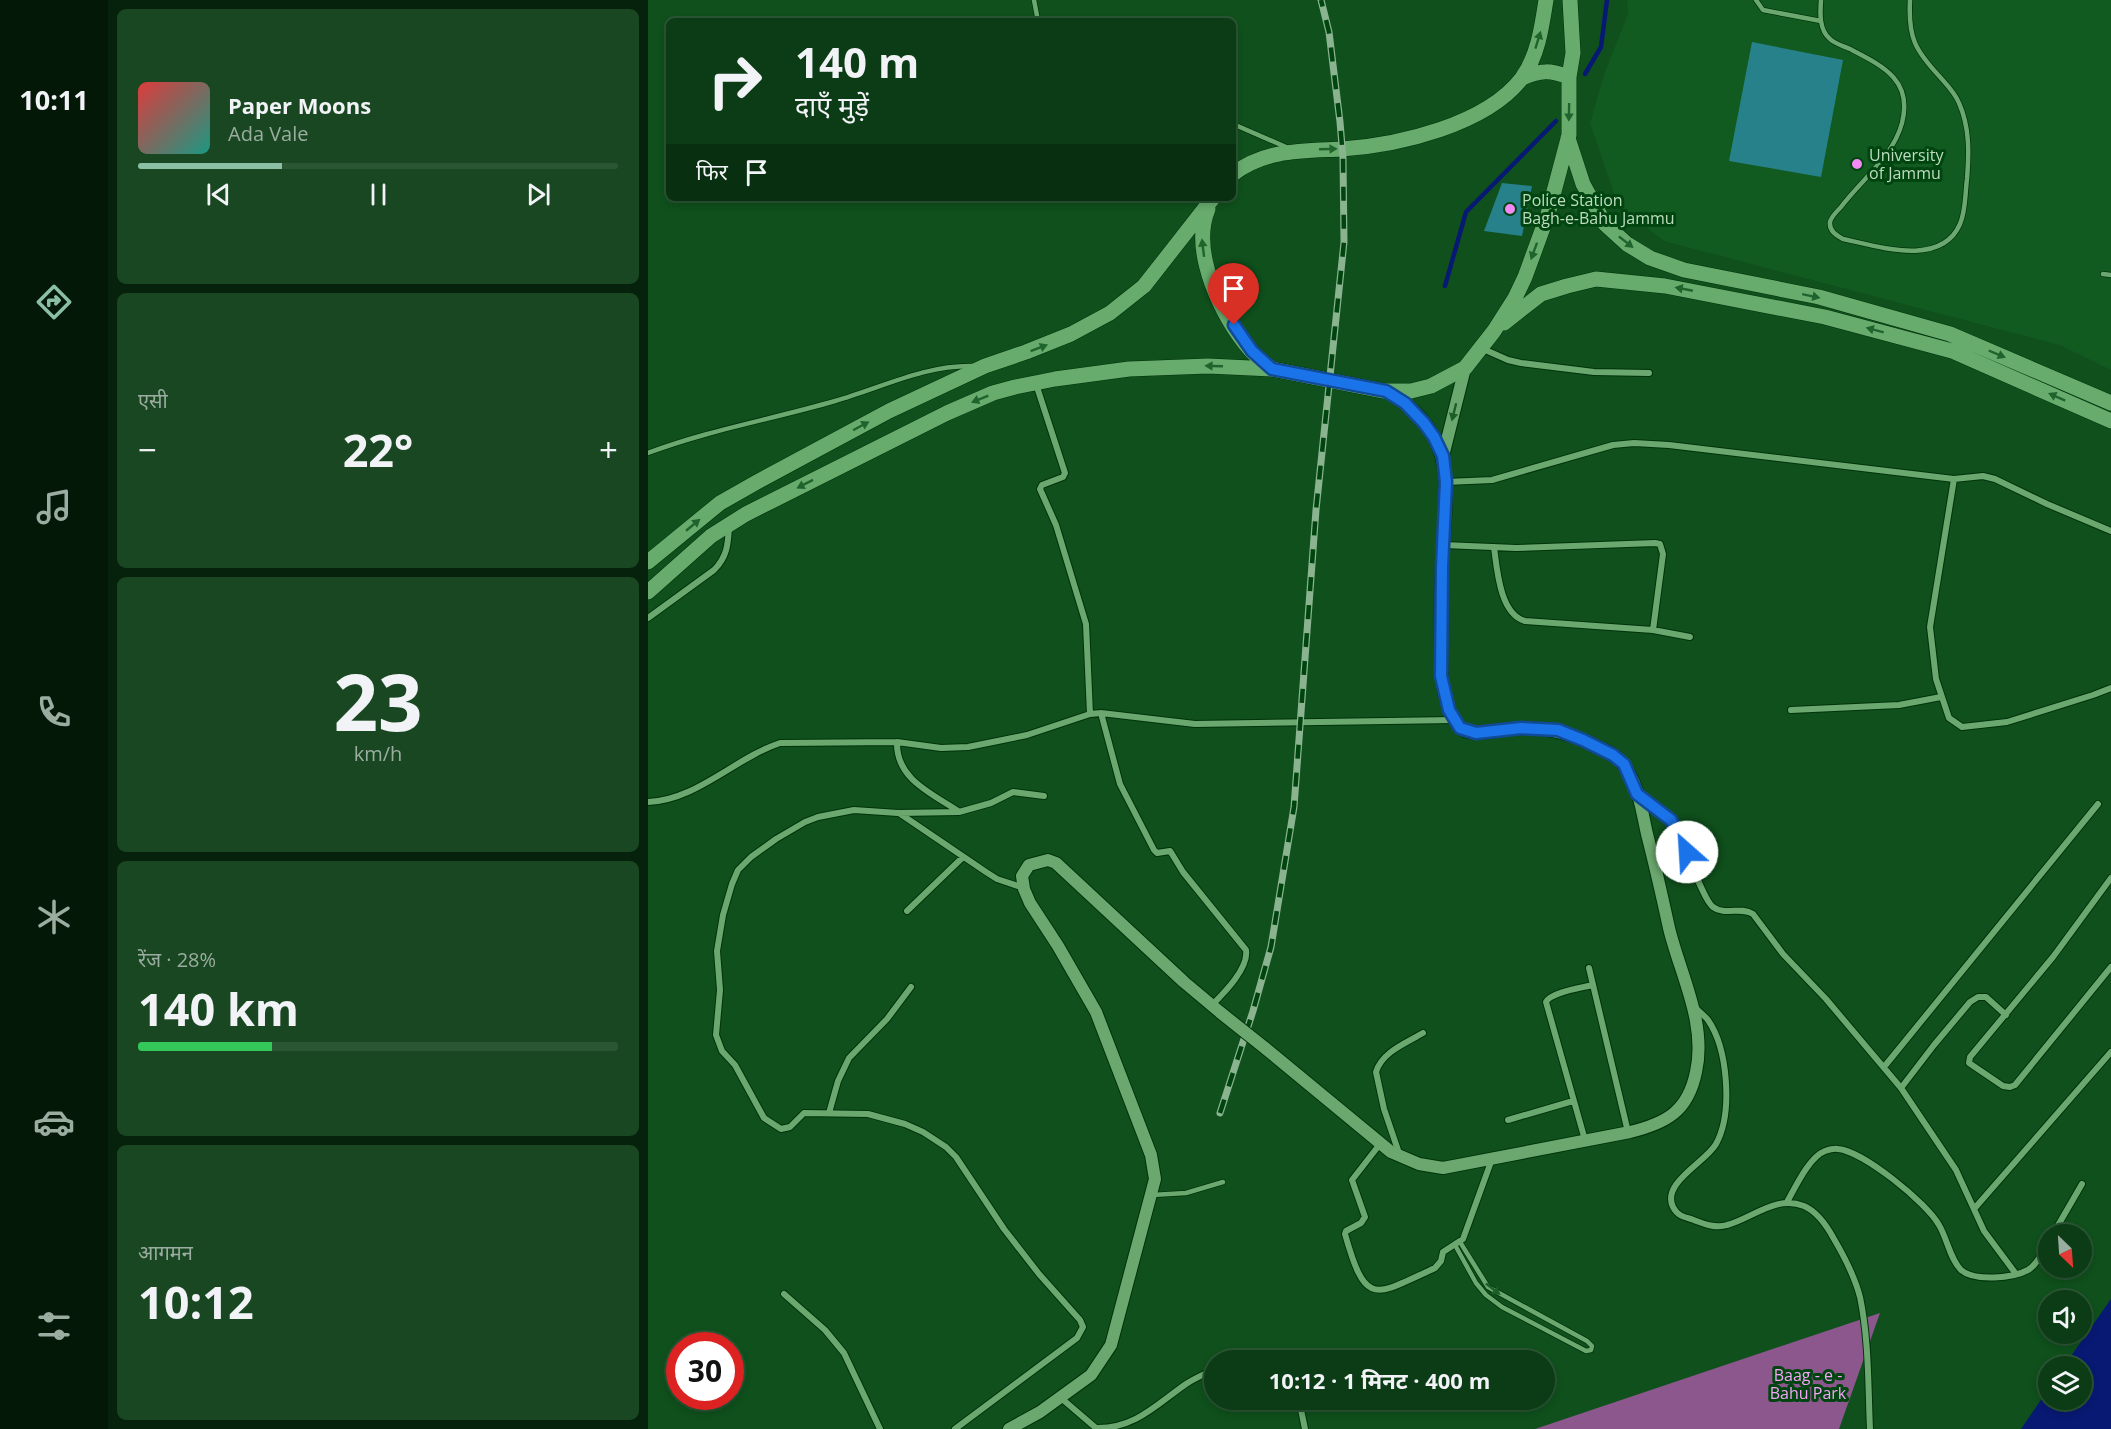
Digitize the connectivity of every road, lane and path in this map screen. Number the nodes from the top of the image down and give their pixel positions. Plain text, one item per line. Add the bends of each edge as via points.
1 (1034, 0) edge
2 (1546, 0) edge
3 (1570, 0) edge
4 (1756, 0) edge
5 (1821, 0) edge
6 (1910, 0) edge
7 (1037, 18) edge
8 (1821, 21) junction
9 (1569, 77) junction
10 (1522, 78) junction
11 (1236, 125) edge
12 (1568, 138) junction
13 (1294, 151) junction
14 (1236, 172) edge
15 (1210, 201) edge
16 (1211, 201) edge
17 (2103, 274) dead end
18 (2111, 275) edge
19 (1494, 331) junction
20 (1481, 348) junction
21 (985, 366) junction
22 (1465, 368) junction
23 (1272, 369) junction
24 (1649, 373) dead end
25 (1036, 382) junction
26 (1386, 391) junction
27 (2111, 403) edge
28 (2111, 421) edge
29 (648, 453) edge
30 (1443, 456) junction
31 (1954, 479) junction
32 (1446, 482) junction
33 (729, 524) junction
34 (2111, 531) edge
35 (1443, 545) junction
36 (1494, 547) junction
37 (648, 562) edge
38 (648, 592) edge
39 (648, 618) edge
40 (1653, 630) junction
41 (1690, 637) dead end
42 (2111, 688) edge
43 (1941, 697) junction
44 (1791, 710) dead end
45 (1101, 713) junction
46 (1090, 714) junction
47 (1454, 720) junction
48 (897, 742) junction
49 (1637, 794) junction
50 (1044, 796) dead end
51 (648, 802) edge
52 (2098, 804) dead end
53 (959, 812) junction
54 (898, 813) junction
55 (962, 858) junction
56 (2111, 878) edge
57 (1024, 889) junction
58 (907, 911) dead end
59 (2111, 967) edge
60 (1589, 968) dead end
61 (1593, 985) junction
62 (911, 987) dead end
63 (1693, 1005) junction
64 (1216, 1009) junction
65 (2006, 1015) junction
66 (1423, 1033) dead end
67 (2111, 1052) edge
68 (1884, 1067) junction
69 (1901, 1088) junction
70 (1574, 1101) junction
71 (829, 1113) junction
72 (1508, 1120) dead end
73 (1628, 1132) junction
74 (1585, 1140) junction
75 (1380, 1144) junction
76 (1400, 1156) junction
77 (1493, 1158) junction
78 (1223, 1182) dead end
79 (2082, 1184) dead end
80 (1152, 1195) junction
81 (1787, 1202) junction
82 (1974, 1209) junction
83 (2059, 1224) edge
84 (1458, 1243) junction
85 (2038, 1259) edge
86 (2016, 1274) junction
87 (784, 1294) dead end
88 (1204, 1375) edge
89 (1061, 1398) junction
90 (1301, 1410) edge
91 (880, 1429) edge
92 (955, 1429) edge
93 (1009, 1429) edge
94 (1305, 1429) edge
95 (1870, 1429) edge

1 - 7 lane
10 -> 2 main road via 1532,61
3 - 9 main road via 1573,53
4 - 8 lane via 1763,10
5 - 8 lane
6 - 8 lane via 1909,23 1917,50 1960,105 1969,149 1964,211 1959,226 1946,240 1916,252 1843,239 1835,235 1830,223 1896,140 1905,105 1899,82 1830,39
9 - 10 main road via 1537,72
9 -> 12 main road
13 -> 10 main road via 1375,144 1443,128 1485,111
11 - 13 lane
12 -> 19 main road via 1548,214 1525,277
12 -> 27 main road via 1583,184 1605,224 1650,258 1684,270 1819,297 1950,334
13 - 14 main road via 1260,158
21 -> 15 main road via 1071,334 1130,298 1158,271
23 -> 16 main road via 1242,337 1208,274 1201,234
17 - 18 lane
19 - 20 main road
28 -> 19 main road via 1952,351 1825,317 1665,285 1596,279 1567,286 1541,294
20 - 22 main road
20 - 24 street via 1521,363 1594,372
21 - 29 lane via 929,370 835,401 726,428
37 -> 21 main road via 739,492 889,411
22 - 26 main road via 1411,392
22 -> 30 main road
23 -> 25 main road via 1165,366
23 - 26 main road
25 -> 33 main road via 993,393 947,413
25 - 46 street via 1065,473 1041,489 1086,624
26 - 30 main road via 1405,403 1424,423
30 - 32 main road
31 - 32 street via 1634,443 1492,480
31 - 34 street via 1995,479
31 - 43 street via 1930,627
32 - 35 main road
33 - 38 main road
33 - 39 street via 722,561
35 - 36 street
35 - 47 main road via 1441,676
36 - 40 street via 1503,594 1517,619
36 - 40 street via 1660,544 1663,554
40 - 41 street
42 - 43 street via 2028,717 1962,727 1949,718
43 - 44 street via 1899,705
45 - 46 street
45 - 47 street via 1195,724
45 - 64 street via 1120,784 1154,850 1170,851 1246,950 1245,961
46 - 48 street via 988,744 941,748
47 - 49 main road via 1466,732 1539,728 1577,737 1624,764
48 - 51 street via 780,743 701,785
48 - 53 street via 898,759 908,776
49 - 63 main road via 1671,936
49 - 68 street via 1671,820 1714,908 1747,910 1753,914 1783,954
50 - 53 street via 1013,792
52 - 68 street
53 - 54 street
54 - 55 street
54 - 71 street via 854,810 804,822 738,870 723,915 717,951 718,1045 735,1065 764,1118 776,1127 786,1129 804,1113
55 - 57 street via 997,879
55 - 58 street
56 - 65 street
57 - 64 main road via 1022,876 1029,865 1048,860 1056,863
57 - 80 main road via 1096,1012 1151,1155 1155,1179
59 - 65 street via 2022,1078 2010,1087 1968,1060
60 - 61 street
61 - 70 street via 1556,994 1546,1002
61 - 73 street
62 - 71 street via 849,1058
63 - 73 main road via 1699,1052 1689,1094 1670,1117
63 - 81 street via 1708,1021 1722,1055 1727,1093 1716,1144 1676,1184 1671,1201 1674,1209 1680,1216 1726,1226
64 - 75 main road, bridge
65 - 69 street via 1986,997 1970,1002
66 - 76 street via 1384,1058 1376,1072
67 - 82 street
68 - 69 street
69 - 82 street via 1956,1170
70 - 72 street
70 - 74 street
71 - 92 street via 880,1117 922,1132 946,1147 1004,1229 1083,1327 1077,1338
73 - 74 main road
74 - 77 main road
75 - 76 main road
75 - 84 street via 1352,1180 1365,1218 1345,1234 1364,1282 1376,1291 1386,1290 1435,1268 1443,1252
76 - 77 main road via 1443,1168
77 - 84 street via 1465,1235
78 - 80 lane via 1186,1193
79 - 83 street
80 - 89 main road via 1111,1345 1091,1374
81 - 86 street via 1819,1154 1837,1148 1846,1150 1870,1163 1922,1203 1940,1225 1961,1270 1977,1278
81 - 95 street via 1805,1206 1817,1215 1840,1249 1859,1295 1866,1337
82 - 86 street via 1990,1241
84 -> 84 lane via 1488,1287 1587,1341 1591,1350 1586,1351 1494,1301 1476,1283
85 - 86 street via 2028,1270
87 - 91 street via 825,1330 844,1353
88 - 89 street via 1148,1414 1121,1426 1096,1428
89 - 93 main road
90 - 94 street

